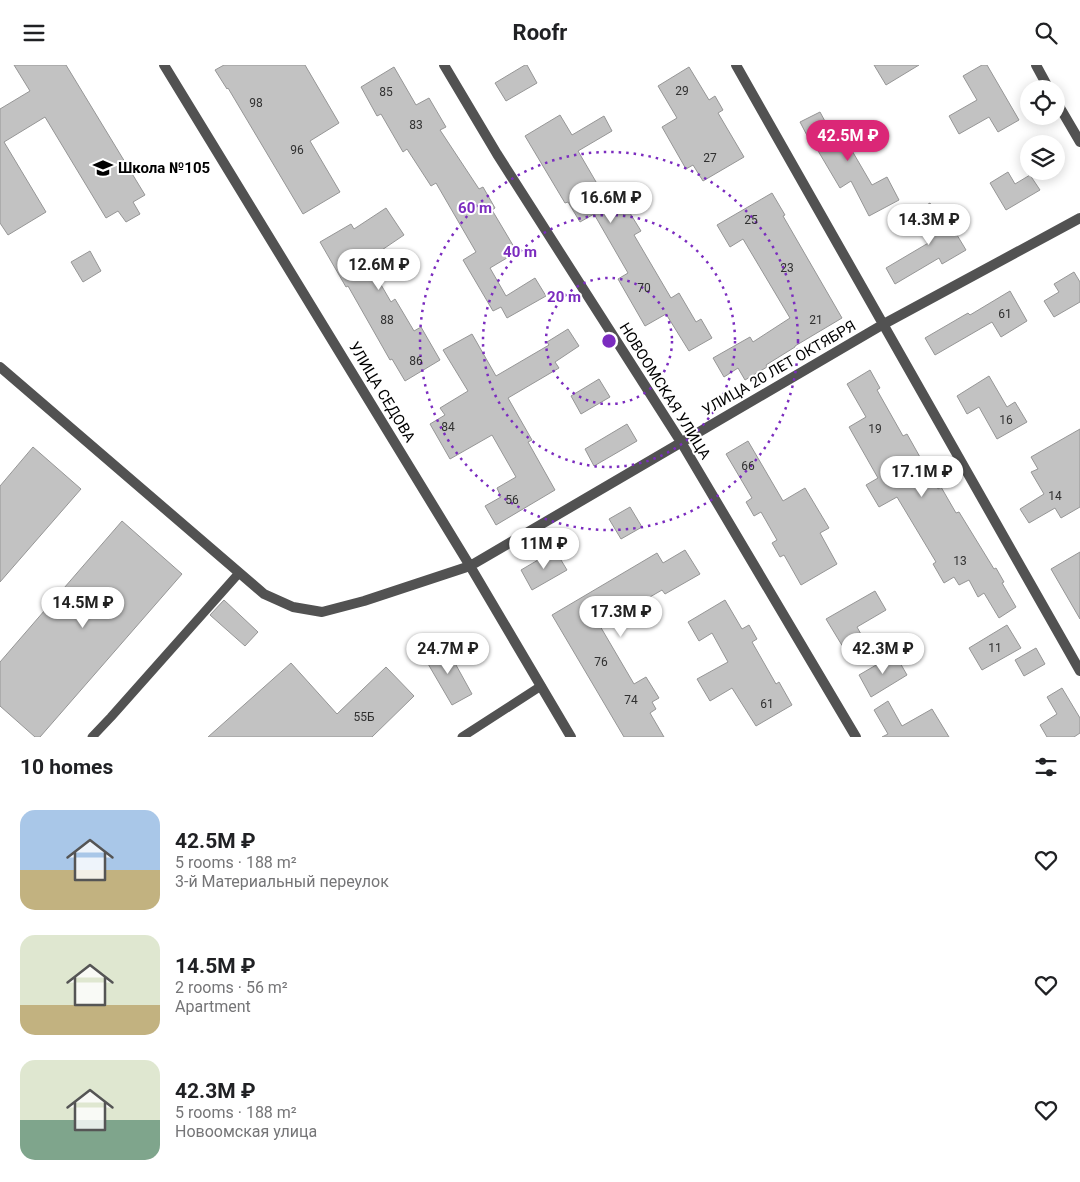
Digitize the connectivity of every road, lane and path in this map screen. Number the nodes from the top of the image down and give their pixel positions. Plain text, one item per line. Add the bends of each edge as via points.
1 (164, 65) edge
2 (444, 65) edge
3 (736, 65) edge
4 (1036, 65) edge
5 (1044, 80) edge
6 (1065, 116) edge
7 (1080, 142) edge
8 (1080, 217) edge
9 (882, 325) junction
10 (0, 367) edge
11 (680, 442) junction
12 (470, 566) junction
13 (239, 573) junction
14 (1080, 671) edge
15 (541, 686) junction
16 (92, 737) edge
17 (462, 737) edge
18 (571, 737) edge
19 (856, 737) edge

1 - 12 street, УЛИЦА СЕДОВА
2 - 11 street, НОВООМСКАЯ УЛИЦА via 497,155
3 - 9 street
4 - 5 street
6 - 7 street
8 - 9 street, УЛИЦА 20 ЛЕТ ОКТЯБРЯ
9 - 11 street, УЛИЦА 20 ЛЕТ ОКТЯБРЯ
9 - 14 street
10 - 13 street, УЛИЦА 20 ЛЕТ ОКТЯБРЯ
11 - 12 street, УЛИЦА 20 ЛЕТ ОКТЯБРЯ
11 - 19 street, НОВООМСКАЯ УЛИЦА
12 - 13 street, УЛИЦА 20 ЛЕТ ОКТЯБРЯ via 322,612 293,607 264,594
12 - 15 street, УЛИЦА СЕДОВА
13 - 16 lane
15 - 17 lane
15 - 18 street, УЛИЦА СЕДОВА

